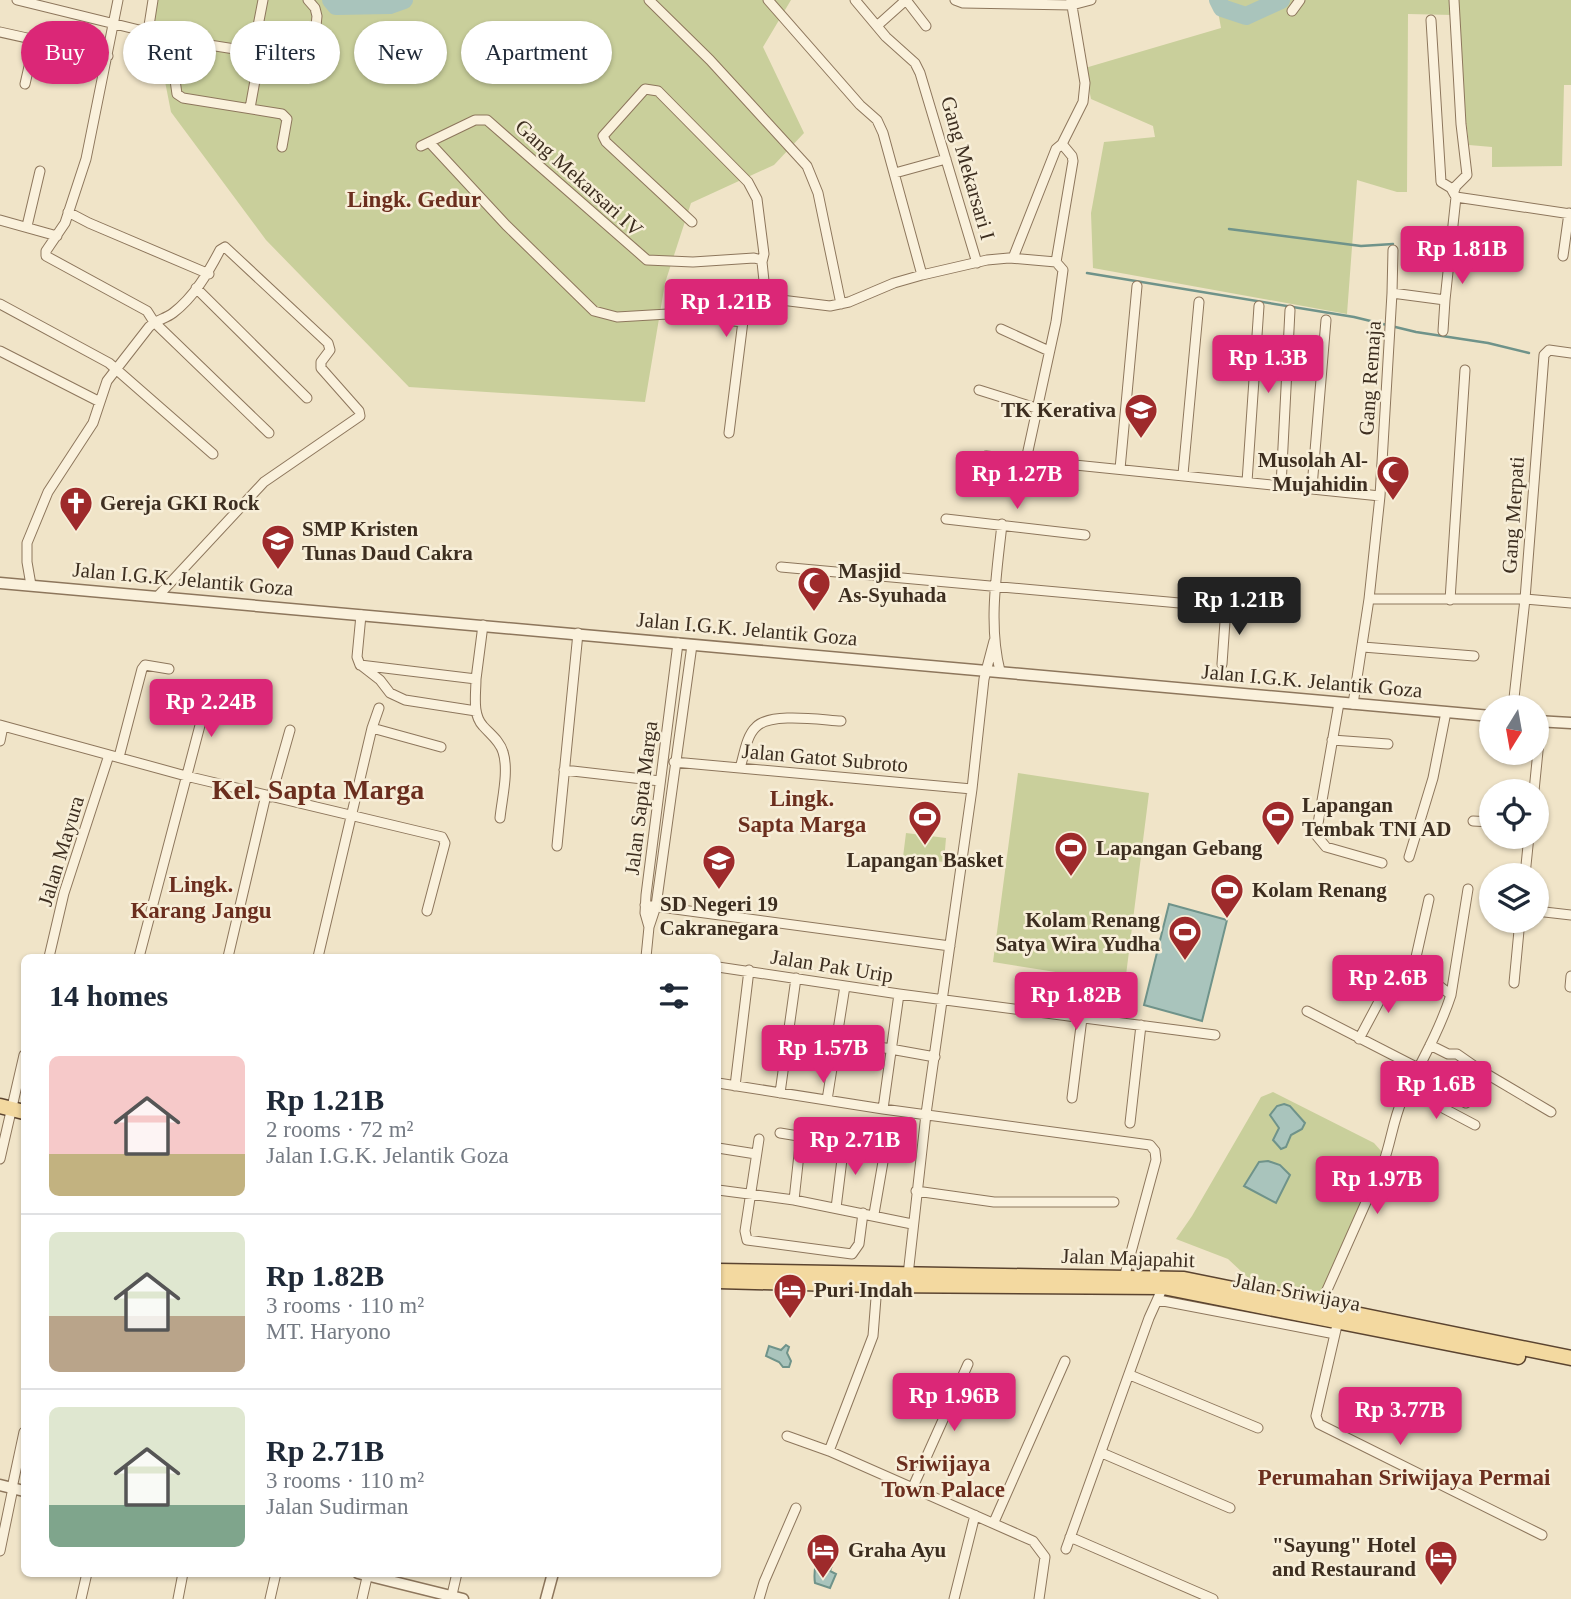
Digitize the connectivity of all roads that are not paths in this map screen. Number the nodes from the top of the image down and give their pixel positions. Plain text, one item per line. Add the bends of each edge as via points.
1 (17, 0) edge
2 (118, 0) edge
3 (153, 0) edge
4 (263, 0) edge
5 (308, 0) edge
6 (649, 0) edge
7 (768, 0) edge
8 (855, 0) edge
9 (955, 0) edge
10 (1091, 0) edge
11 (1300, 0) edge
12 (1454, 0) edge
13 (904, 1) edge
14 (1071, 3) edge
15 (1292, 11) dead end
16 (1432, 20) dead end
17 (150, 21) edge
18 (260, 21) edge
19 (316, 21) edge
20 (114, 22) junction
21 (123, 25) edge
22 (878, 25) junction
23 (926, 26) dead end
24 (0, 32) edge
25 (21, 37) edge
26 (109, 50) edge
27 (101, 84) edge
28 (176, 84) edge
29 (253, 84) edge
30 (250, 108) junction
31 (1062, 144) junction
32 (282, 147) dead end
33 (946, 159) junction
34 (40, 171) dead end
35 (895, 173) junction
36 (1455, 194) junction
37 (68, 212) junction
38 (1570, 214) edge
39 (0, 220) edge
40 (692, 222) dead end
41 (27, 226) junction
42 (57, 236) junction
43 (1393, 250) dead end
44 (1563, 256) dead end
45 (1011, 258) junction
46 (762, 260) junction
47 (977, 262) junction
48 (1056, 262) junction
49 (209, 274) junction
50 (922, 275) junction
51 (1137, 286) dead end
52 (196, 288) junction
53 (1392, 293) junction
54 (776, 298) junction
55 (1445, 300) junction
56 (1199, 302) dead end
57 (0, 304) edge
58 (841, 304) junction
59 (1259, 306) dead end
60 (1290, 310) dead end
61 (1326, 320) dead end
62 (154, 322) junction
63 (743, 322) junction
64 (1001, 329) dead end
65 (1443, 331) dead end
66 (0, 351) edge
67 (1049, 351) junction
68 (1571, 353) edge
69 (116, 369) junction
70 (1465, 370) dead end
71 (979, 390) dead end
72 (307, 398) dead end
73 (100, 402) junction
74 (1036, 408) junction
75 (269, 433) dead end
76 (729, 433) dead end
77 (213, 454) dead end
78 (986, 456) dead end
79 (1026, 460) junction
80 (1120, 469) junction
81 (1183, 474) junction
82 (1247, 482) junction
83 (1281, 486) junction
84 (1312, 487) junction
85 (1380, 496) junction
86 (946, 519) dead end
87 (1002, 524) junction
88 (1085, 535) dead end
89 (781, 567) dead end
90 (0, 583) edge
91 (31, 585) junction
92 (996, 585) junction
93 (158, 596) junction
94 (1369, 599) junction
95 (1450, 600) junction
96 (1525, 600) junction
97 (1571, 603) edge
98 (1226, 607) junction
99 (1257, 610) dead end
100 (361, 615) junction
101 (483, 625) junction
102 (578, 633) junction
103 (995, 641) junction
104 (678, 643) junction
105 (692, 645) junction
106 (1363, 647) junction
107 (1474, 656) dead end
108 (1222, 664) dead end
109 (360, 665) junction
110 (169, 668) dead end
111 (985, 670) junction
112 (999, 671) junction
113 (476, 678) junction
114 (208, 695) dead end
115 (1514, 695) edge
116 (671, 702) junction
117 (1339, 703) junction
118 (683, 704) junction
119 (1353, 704) junction
120 (379, 708) dead end
121 (476, 710) junction
122 (1446, 712) junction
123 (1479, 715) edge
124 (841, 721) dead end
125 (1549, 722) edge
126 (1571, 723) edge
127 (5, 727) edge
128 (372, 729) junction
129 (290, 730) dead end
130 (1332, 740) junction
131 (0, 741) edge
132 (1388, 744) dead end
133 (441, 747) dead end
134 (114, 756) junction
135 (674, 762) junction
136 (740, 768) junction
137 (564, 770) junction
138 (186, 776) junction
139 (660, 781) junction
140 (972, 789) junction
141 (269, 796) junction
142 (352, 815) junction
143 (500, 818) dead end
144 (1473, 821) dead end
145 (1479, 821) edge
146 (557, 846) dead end
147 (1409, 857) dead end
148 (1382, 863) dead end
149 (1468, 888) dead end
150 (1429, 899) dead end
151 (645, 905) junction
152 (656, 906) junction
153 (428, 911) dead end
154 (1549, 912) edge
155 (1571, 915) edge
156 (649, 927) junction
157 (1519, 933) edge
158 (950, 946) junction
159 (50, 954) edge
160 (140, 954) edge
161 (229, 954) edge
162 (319, 954) edge
163 (646, 954) edge
164 (721, 967) edge
165 (749, 971) junction
166 (1571, 976) edge
167 (1392, 977) dead end
168 (796, 978) junction
169 (1514, 983) dead end
170 (845, 986) junction
171 (1570, 987) edge
172 (899, 994) junction
173 (942, 1000) junction
174 (1448, 1001) junction
175 (1307, 1011) dead end
176 (1082, 1018) junction
177 (1141, 1025) junction
178 (1214, 1035) dead end
179 (1359, 1039) junction
180 (846, 1041) dead end
181 (1430, 1045) junction
182 (890, 1050) junction
183 (934, 1057) junction
184 (21, 1068) edge
185 (1418, 1073) junction
186 (721, 1084) edge
187 (735, 1086) junction
188 (1409, 1090) junction
189 (780, 1093) junction
190 (1072, 1098) dead end
191 (827, 1100) junction
192 (1466, 1103) dead end
193 (12, 1109) edge
194 (883, 1109) junction
195 (1551, 1112) dead end
196 (926, 1114) junction
197 (1130, 1123) dead end
198 (1475, 1125) dead end
199 (780, 1133) dead end
200 (801, 1136) junction
201 (759, 1139) dead end
202 (844, 1143) junction
203 (721, 1148) edge
204 (756, 1154) junction
205 (0, 1159) edge
206 (721, 1190) edge
207 (916, 1191) junction
208 (750, 1195) junction
209 (794, 1200) junction
210 (1114, 1202) dead end
211 (836, 1208) junction
212 (863, 1213) junction
213 (874, 1214) junction
214 (912, 1224) junction
215 (721, 1271) edge
216 (908, 1275) junction
217 (1124, 1278) junction
218 (721, 1281) edge
219 (1011, 1281) junction
220 (877, 1285) junction
221 (1160, 1294) junction
222 (1317, 1311) junction
223 (1344, 1323) junction
224 (1571, 1358) edge
225 (1065, 1362) dead end
226 (968, 1364) dead end
227 (1571, 1368) edge
228 (1130, 1375) junction
229 (1258, 1428) dead end
230 (787, 1436) dead end
231 (829, 1451) junction
232 (1102, 1453) junction
233 (21, 1456) edge
234 (0, 1485) edge
235 (17, 1489) edge
236 (912, 1489) junction
237 (796, 1508) dead end
238 (1230, 1508) dead end
239 (975, 1515) junction
240 (994, 1522) junction
241 (1542, 1535) dead end
242 (1070, 1537) junction
243 (1066, 1549) dead end
244 (0, 1551) edge
245 (86, 1577) edge
246 (182, 1577) edge
247 (275, 1577) edge
248 (364, 1577) edge
249 (375, 1577) edge
250 (457, 1577) edge
251 (552, 1577) edge
252 (455, 1598) edge
253 (81, 1599) edge
254 (177, 1599) edge
255 (271, 1599) edge
256 (362, 1599) edge
257 (546, 1599) edge
258 (759, 1599) edge
259 (954, 1599) edge
260 (1039, 1599) edge
261 (1213, 1599) edge

1 - 20 street
2 - 20 street
3 - 17 street
4 - 18 street
5 - 19 street
6 - 58 street via 807,166 818,193
7 - 35 street via 877,120
8 - 22 street, Gang Mekarsari I
9 - 14 street
10 - 14 street
11 - 15 street
12 - 36 street via 1467,175
13 - 22 street
13 - 23 street
14 - 31 street via 1085,91
16 - 36 street via 1439,179
20 - 21 street
20 - 26 street
22 - 33 street, Gang Mekarsari I via 915,63
24 - 25 street
27 - 37 street via 86,159
28 - 30 street via 183,98
29 - 30 street
30 - 32 street via 285,116
31 - 45 street
31 - 48 street via 1073,161
33 - 35 street
33 - 47 street, Gang Mekarsari I
34 - 41 street
35 - 50 street
36 - 38 street
36 - 55 street
37 - 42 street
37 - 49 street
38 - 44 street
39 - 41 street
40 - 46 street via 603,136 648,88 658,91 754,191
41 - 42 street
42 - 62 street via 46,255 147,311
43 - 53 street
45 - 47 street
45 - 48 street
46 - 54 street via 765,284
46 - 63 street, Gang Mekarsari IV via 648,260 486,120 475,120 426,144 594,311 617,317 668,314
47 - 50 street
48 - 67 street via 1063,274
49 - 52 street
49 - 93 street via 223,248 230,250 328,344 330,350 321,369 359,411 359,419 264,482
50 - 58 street
51 - 80 street
52 - 62 street via 176,311
52 - 72 street
53 - 55 street, Gang Remaja
53 - 85 street, Gang Remaja
54 - 58 street
54 - 63 street via 746,297
55 - 65 street
56 - 81 street
57 - 69 street
59 - 82 street
60 - 83 street
61 - 84 street
62 - 69 street
62 - 75 street
63 - 76 street
64 - 67 street
66 - 73 street
67 - 74 street
68 - 96 street, Gang Merpati via 1549,350 1544,355
69 - 73 street
69 - 77 street
70 - 95 street
71 - 74 street
73 - 91 street via 93,423 53,484 28,536
74 - 79 street
78 - 79 street
79 - 80 street
80 - 81 street
81 - 82 street
82 - 83 street
83 - 84 street
84 - 85 street
85 - 94 street, Gang Remaja
86 - 87 street
87 - 88 street
87 - 92 street
89 - 92 street
90 - 91 street, Jalan I.G.K. Jelantik Goza
91 - 93 street, Jalan I.G.K. Jelantik Goza
92 - 98 street
92 - 103 street
93 - 100 street, Jalan I.G.K. Jelantik Goza
94 - 95 street
94 - 106 street, Gang Remaja
95 - 96 street
96 - 97 street
96 - 115 street, Gang Merpati
98 - 99 street
98 - 108 street
100 - 101 street, Jalan I.G.K. Jelantik Goza
100 - 109 street
101 - 102 street, Jalan I.G.K. Jelantik Goza
101 - 113 street
102 - 104 street, Jalan I.G.K. Jelantik Goza
102 - 137 street
103 - 111 street
103 - 112 street
104 - 105 street, Jalan I.G.K. Jelantik Goza
104 - 116 street, Jalan Sapta Marga
105 - 111 street, Jalan I.G.K. Jelantik Goza
105 - 118 street
106 - 107 street
106 - 119 street, Gang Remaja
109 - 113 street
109 - 121 street via 390,693 405,700
110 - 134 street, Jalan Mayura via 145,665 142,669
111 - 112 street, Jalan I.G.K. Jelantik Goza
111 - 140 street
112 - 117 street, Jalan I.G.K. Jelantik Goza
113 - 121 street
114 - 138 street
116 - 118 street
116 - 139 street, Jalan Sapta Marga
117 - 119 street, Jalan I.G.K. Jelantik Goza
117 - 130 street
118 - 135 street
119 - 122 street, Jalan I.G.K. Jelantik Goza
120 - 128 street
121 - 143 street via 480,724 503,751
122 - 123 street, Jalan I.G.K. Jelantik Goza
122 - 147 street via 1433,778
124 - 136 street via 786,718 757,725
125 - 126 street
127 - 131 street
127 - 134 street
128 - 133 street
128 - 142 street
129 - 141 street
130 - 132 street
130 - 148 street via 1316,835 1326,847
134 - 138 street
134 - 159 street, Jalan Mayura via 64,893
135 - 136 street, Jalan Gatot Subroto
135 - 152 street
136 - 140 street, Jalan Gatot Subroto
137 - 139 street
137 - 146 street
138 - 141 street
138 - 160 street
139 - 151 street, Jalan Sapta Marga
140 - 158 street
141 - 142 street
141 - 161 street
142 - 153 street via 442,837
142 - 162 street
144 - 145 street
149 - 174 street
150 - 174 street via 1415,966
151 - 152 street
151 - 156 street, Jalan Sapta Marga
152 - 156 street
152 - 158 street
154 - 155 street
156 - 163 street, Jalan Sapta Marga
157 - 169 street
158 - 173 street
164 - 165 street, Jalan Pak Urip
165 - 168 street, Jalan Pak Urip
165 - 187 street
166 - 171 street
167 - 179 street
168 - 170 street, Jalan Pak Urip
168 - 189 street
170 - 172 street, Jalan Pak Urip
170 - 191 street
172 - 173 street, Jalan Pak Urip
172 - 182 street
173 - 176 street, Jalan Pak Urip
173 - 183 street
174 - 181 street
175 - 179 street
176 - 177 street, Jalan Pak Urip
176 - 190 street
177 - 178 street, Jalan Pak Urip
177 - 197 street
179 - 185 street
180 - 182 street
181 - 185 street
181 - 195 street via 1457,1054
182 - 183 street
182 - 194 street
183 - 196 street
184 - 193 street
185 - 188 street
185 - 192 street
186 - 187 street
187 - 189 street
188 - 198 street
188 - 222 street via 1391,1129 1383,1164
189 - 191 street
191 - 194 street
193 - 205 street
194 - 196 street
196 - 207 street
196 - 217 street via 1150,1145 1156,1160
199 - 200 street
200 - 202 street
200 - 209 street
201 - 204 street
202 - 211 street
202 - 213 street via 877,1149 884,1156
203 - 204 street
204 - 208 street
206 - 208 street
207 - 210 street via 994,1202
207 - 214 street
208 - 209 street
208 - 212 street via 745,1236 752,1241 852,1254 859,1244
209 - 211 street
211 - 212 street
212 - 213 street
213 - 214 street
214 - 216 street
215 - 216 main road, Jalan Majapahit
216 - 219 main road, Jalan Majapahit
217 - 219 main road, Jalan Majapahit
217 - 222 main road, Jalan Majapahit via 1184,1279
218 - 220 main road, Jalan Sriwijaya
219 - 220 main road, Jalan Sriwijaya
219 - 221 main road, Jalan Sriwijaya
220 - 231 street via 873,1336
221 - 222 main road, Jalan Sriwijaya
221 - 223 street
221 - 228 street
222 - 223 main road, Jalan Sriwijaya
223 - 224 main road
223 - 227 main road, Jalan Sriwijaya
223 - 241 street via 1317,1416 1319,1424
225 - 240 street
226 - 236 street
228 - 229 street
228 - 232 street
230 - 231 street
231 - 236 street
232 - 238 street
232 - 242 street
233 - 235 street
234 - 235 street
235 - 244 street
236 - 239 street
237 - 258 street
239 - 240 street
239 - 259 street
240 - 260 street via 1033,1541 1043,1551
242 - 243 street
242 - 261 street
245 - 253 street
246 - 254 street
247 - 255 street
248 - 256 street
249 - 252 street
250 - 252 street
251 - 257 street

